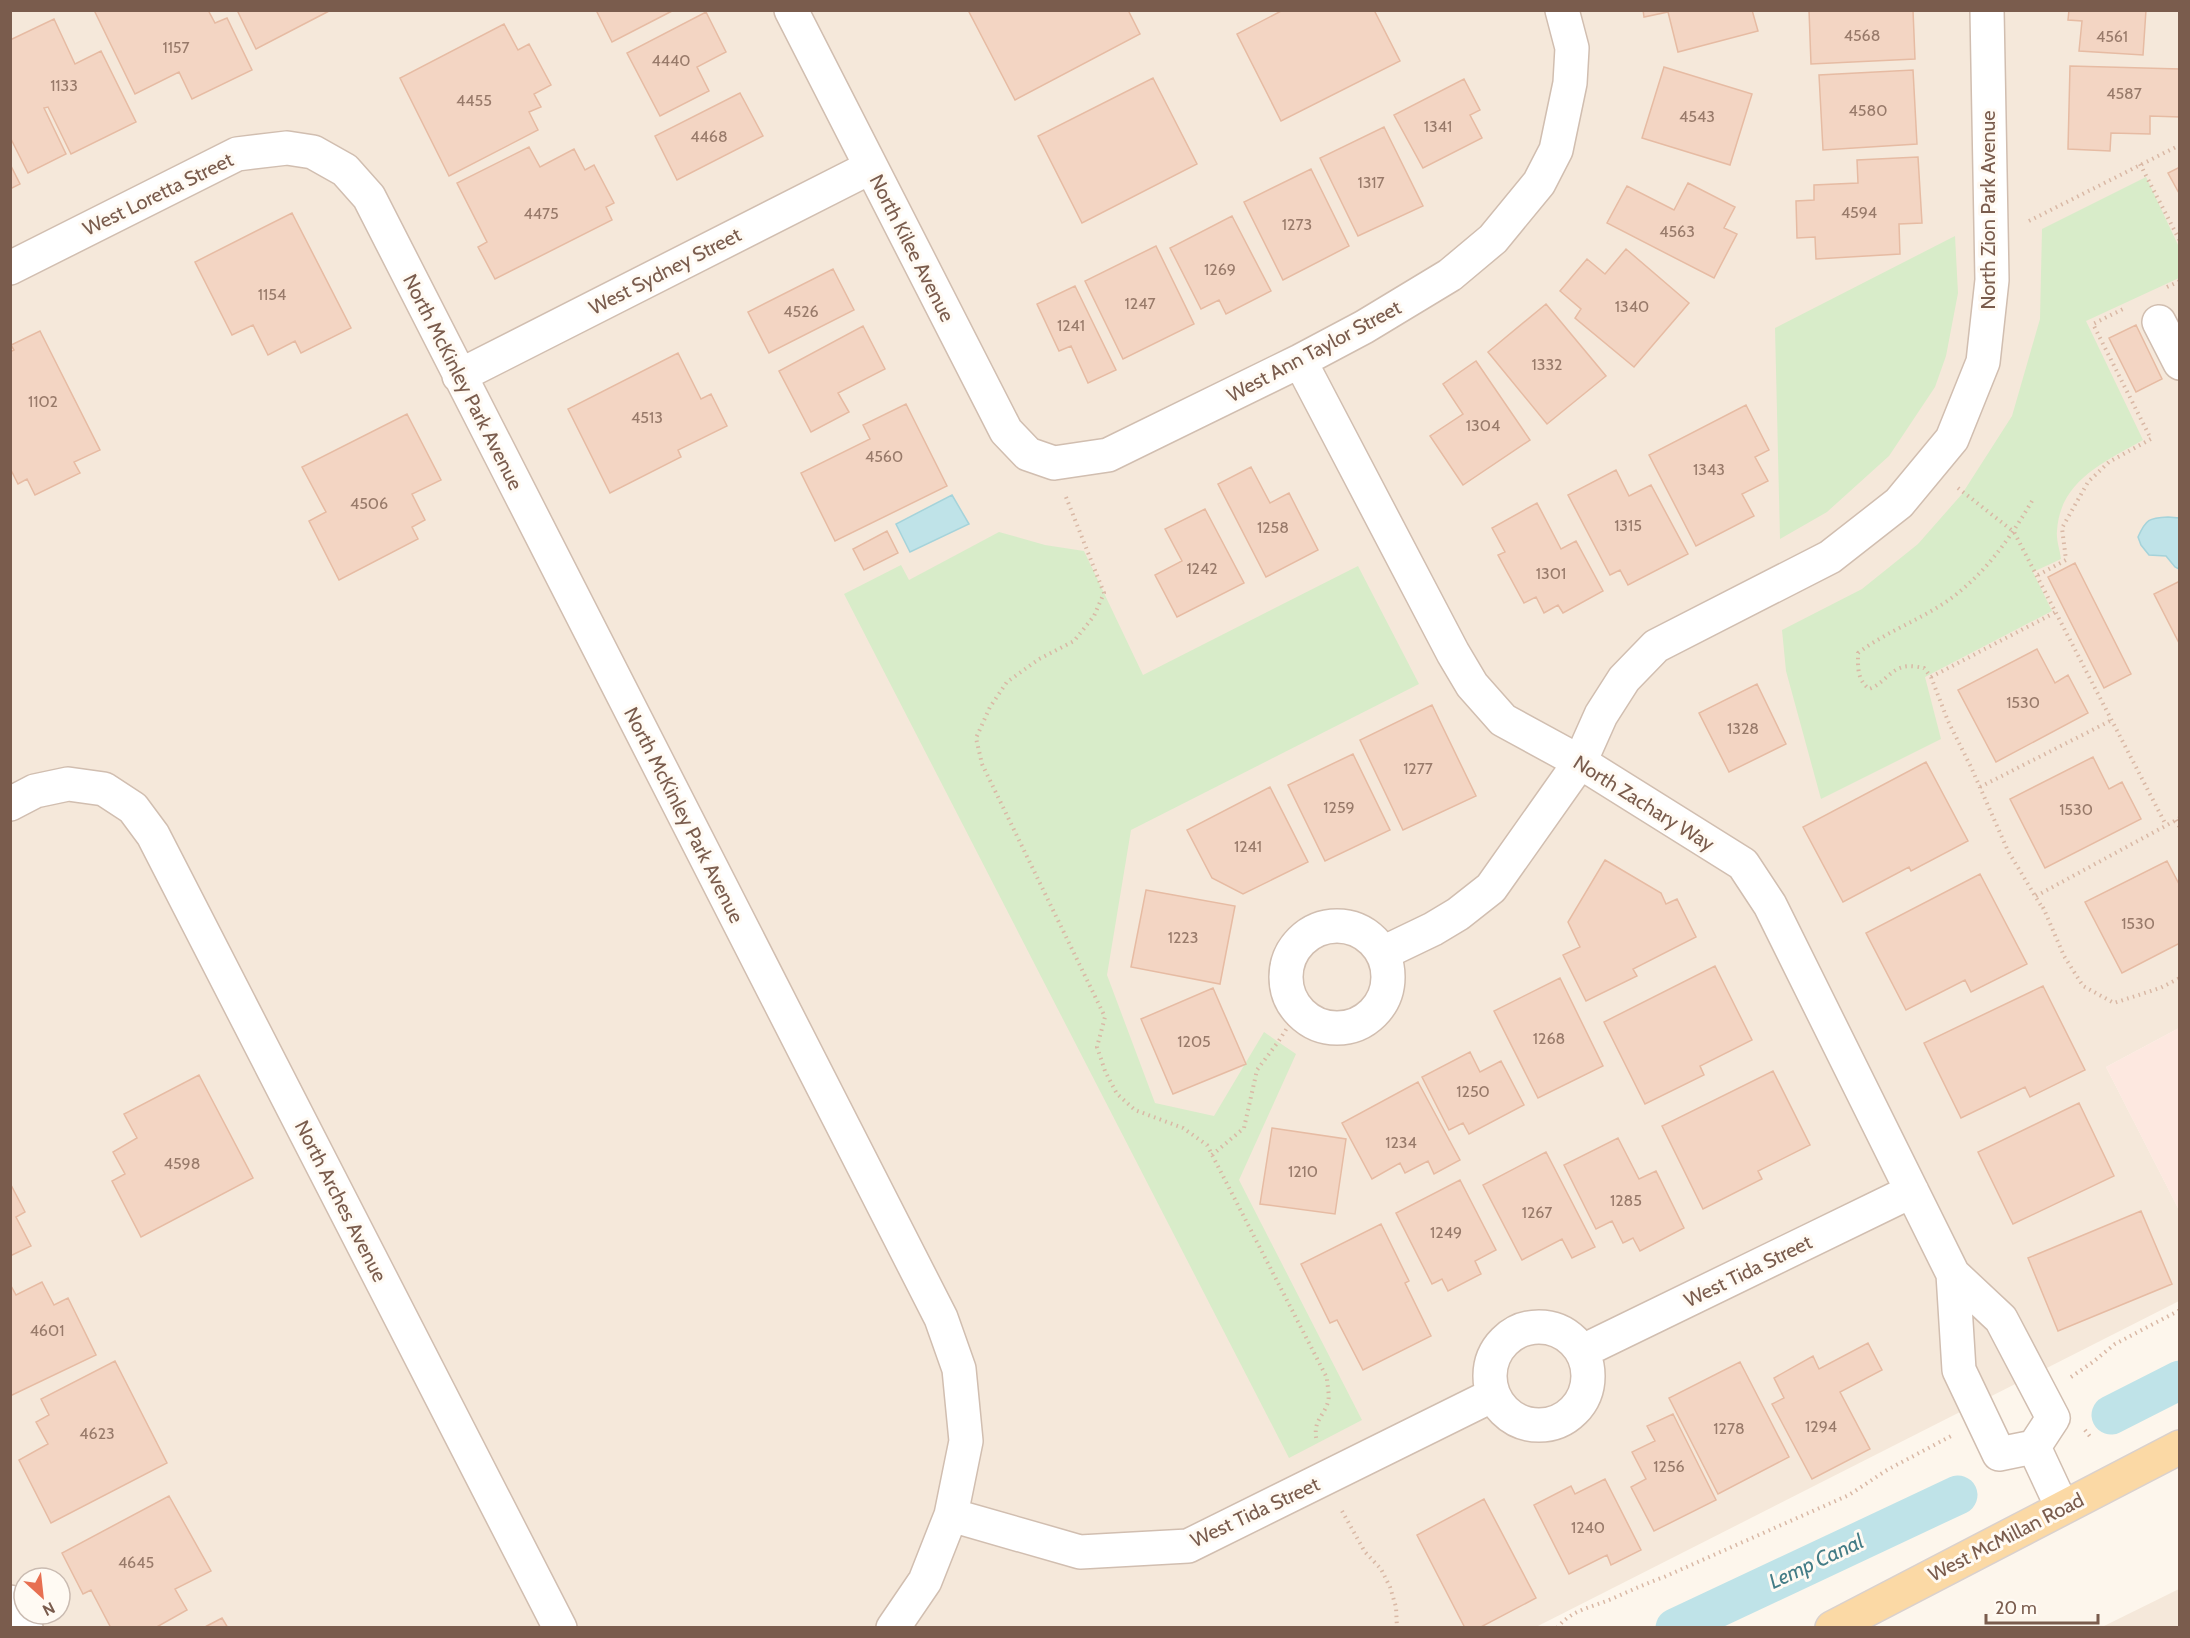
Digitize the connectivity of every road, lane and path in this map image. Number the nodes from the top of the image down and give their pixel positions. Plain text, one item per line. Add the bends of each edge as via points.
1 (791, 10) edge
2 (1562, 10) edge
3 (1987, 10) edge
4 (2180, 145) edge
5 (314, 152) joint
6 (2140, 164) junction
7 (870, 167) junction
8 (2030, 221) dead end
9 (2180, 241) edge
10 (10, 268) edge
11 (2180, 280) edge
12 (2160, 290) dead end
13 (2132, 305) dead end
14 (2159, 322) dead end
15 (1300, 361) junction
16 (2180, 363) edge
17 (459, 375) junction
18 (1054, 463) junction
19 (1958, 488) dead end
20 (2032, 501) dead end
21 (2014, 532) junction
22 (2038, 575) junction
23 (2056, 612) junction
24 (1931, 677) junction
25 (2112, 720) junction
26 (1580, 762) junction
27 (1980, 786) junction
28 (10, 804) edge
29 (2177, 819) edge
30 (2166, 825) junction
31 (2180, 828) edge
32 (2043, 909) junction
33 (1383, 953) junction
34 (2180, 978) edge
35 (1298, 1011) junction
36 (1212, 1155) junction
37 (1912, 1191) junction
38 (1953, 1274) junction
39 (2180, 1310) edge
40 (1583, 1351) junction
41 (2069, 1377) dead end
42 (1493, 1395) junction
43 (2081, 1425) dead end
44 (1958, 1432) dead end
45 (2092, 1439) dead end
46 (2034, 1447) junction
47 (2180, 1447) edge
48 (1327, 1478) junction
49 (2062, 1507) junction
50 (951, 1515) junction
51 (10, 1602) edge
52 (26, 1628) edge
53 (560, 1628) edge
54 (893, 1628) edge
55 (1397, 1628) edge
56 (1557, 1628) edge
57 (1832, 1628) edge

1 - 7 street, North Kilee Avenue
2 - 15 street, West Ann Taylor Street via 1572,48 1570,82 1556,150 1539,183 1493,238 1450,275
3 - 26 street, North Zion Park Avenue via 1992,280 1983,362 1953,439 1899,503 1830,557 1656,646 1624,679 1601,715
4 - 6 path
5 - 10 street, West Loretta Street via 286,148 237,154
5 - 17 street, North McKinley Park Avenue via 345,170 369,197
6 - 8 path
6 - 9 path
7 - 17 street, West Sydney Street
7 - 18 street, North Kilee Avenue via 1006,431 1028,454
11 - 12 path
13 - 22 path via 2093,324 2151,439 2109,462 2088,482 2062,528 2066,560
14 - 16 street
15 - 18 street, West Ann Taylor Street via 1108,455
15 - 26 street, North Zachary Way via 1472,685 1503,720
17 - 50 street, North McKinley Park Avenue via 941,1318 959,1369 966,1441
18 - 36 path via 1104,593 1094,616 1074,641 1007,682 976,738 982,764 1105,1017 1097,1047 1117,1094 1135,1110 1183,1128 1207,1145
19 - 21 path
20 - 21 path
21 - 22 path
21 - 24 path via 1972,581 1940,606 1858,653 1860,682 1869,689 1903,667 1924,668
22 - 23 path
23 - 24 path
23 - 25 path
24 - 27 path
25 - 27 path
25 - 30 path
26 - 33 street, North Zion Park Avenue via 1491,888 1458,914
26 - 37 street, North Zachary Way via 1743,864 1770,905
27 - 32 path via 2008,851
28 - 53 street, North Arches Avenue via 35,791 68,784 104,789 133,808 153,835
29 - 30 path
29 - 31 path
30 - 32 path via 2035,895
32 - 34 path via 2064,956 2083,986 2114,1003
33 - 35 street via 1388,986 1383,1001 1359,1024 1342,1029 1318,1024
33 - 35 street via 1358,930 1324,927 1308,934 1296,946 1285,979
35 - 36 path via 1257,1070 1244,1128
36 - 48 path via 1327,1378 1329,1401 1315,1432
37 - 38 street, North Zachary Way
37 - 40 street, West Tida Street
38 - 46 street, North Zachary Way via 2001,1319 2053,1418
38 - 46 street, North Zachary Way via 1959,1370 1999,1454
39 - 41 path via 2115,1344
40 - 42 street via 1572,1338 1542,1326 1510,1335 1491,1362
40 - 42 street via 1589,1383 1584,1398 1561,1421 1529,1425 1514,1419
42 - 48 street, West Tida Street
43 - 45 path
44 - 56 path via 1849,1495 1593,1604 1563,1620
46 - 49 street
47 - 49 main road, West McMillan Road
48 - 50 street, West Tida Street via 1188,1546 1080,1552
48 - 55 path via 1365,1552 1381,1569 1390,1587
49 - 57 main road, West McMillan Road
50 - 54 street via 925,1581
51 - 52 street

